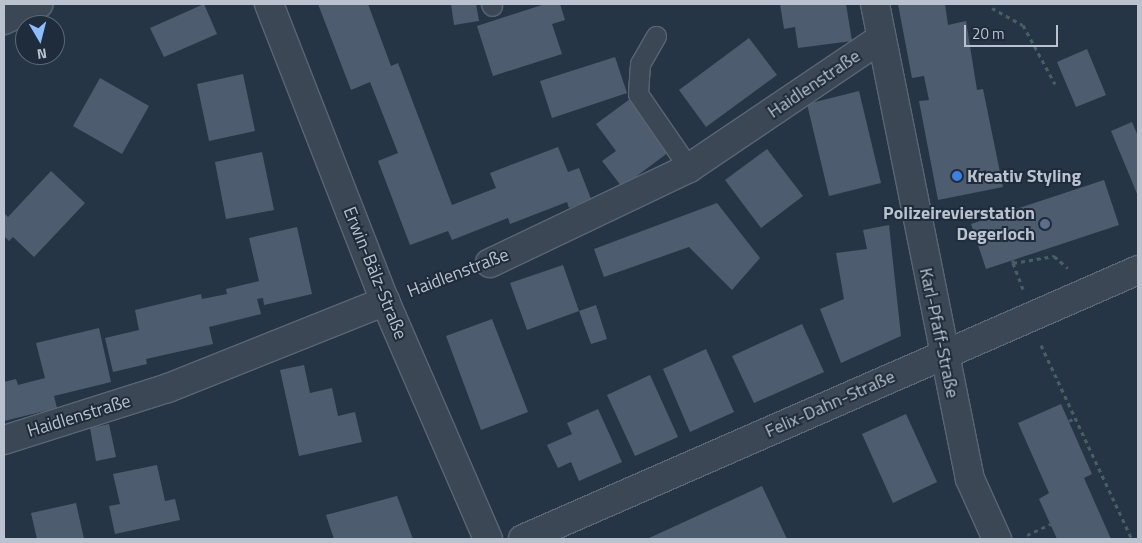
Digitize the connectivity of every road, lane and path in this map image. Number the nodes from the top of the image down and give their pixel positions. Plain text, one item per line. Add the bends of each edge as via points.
1 (39, 4) edge
2 (270, 4) edge
3 (875, 4) edge
4 (992, 8) dead end
5 (4, 20) edge
6 (656, 36) dead end
7 (879, 40) junction
8 (1055, 84) dead end
9 (689, 168) junction
10 (1014, 260) dead end
11 (490, 263) joint
12 (1138, 270) edge
13 (1077, 296) junction
14 (385, 301) junction
15 (1028, 317) junction
16 (943, 354) junction
17 (1075, 418) junction
18 (1069, 421) dead end
19 (4, 440) edge
20 (1051, 524) dead end
21 (488, 539) edge
22 (523, 539) edge
23 (997, 539) edge
24 (1017, 539) edge
25 (1132, 539) edge

1 - 5 street
2 - 14 street, Erwin-Bälz-Straße
3 - 7 street, Karl-Pfaff-Straße
4 - 8 path via 1023,25
6 - 9 lane via 640,64 638,94
7 - 9 street, Haidlenstraße
7 - 16 street, Karl-Pfaff-Straße
9 - 11 street, Haidlenstraße
10 - 13 path via 1013,263 1054,256 1068,265
11 - 14 path, Haidlenstraße
12 - 13 street, Felix-Dahn-Straße
13 - 15 street, Felix-Dahn-Straße
14 - 19 street, Haidlenstraße via 168,388
14 - 21 street, Erwin-Bälz-Straße
15 - 16 street, Felix-Dahn-Straße
15 - 17 path
16 - 22 street, Felix-Dahn-Straße
16 - 23 street, Karl-Pfaff-Straße via 970,478
17 - 18 path
17 - 25 path
20 - 24 path

